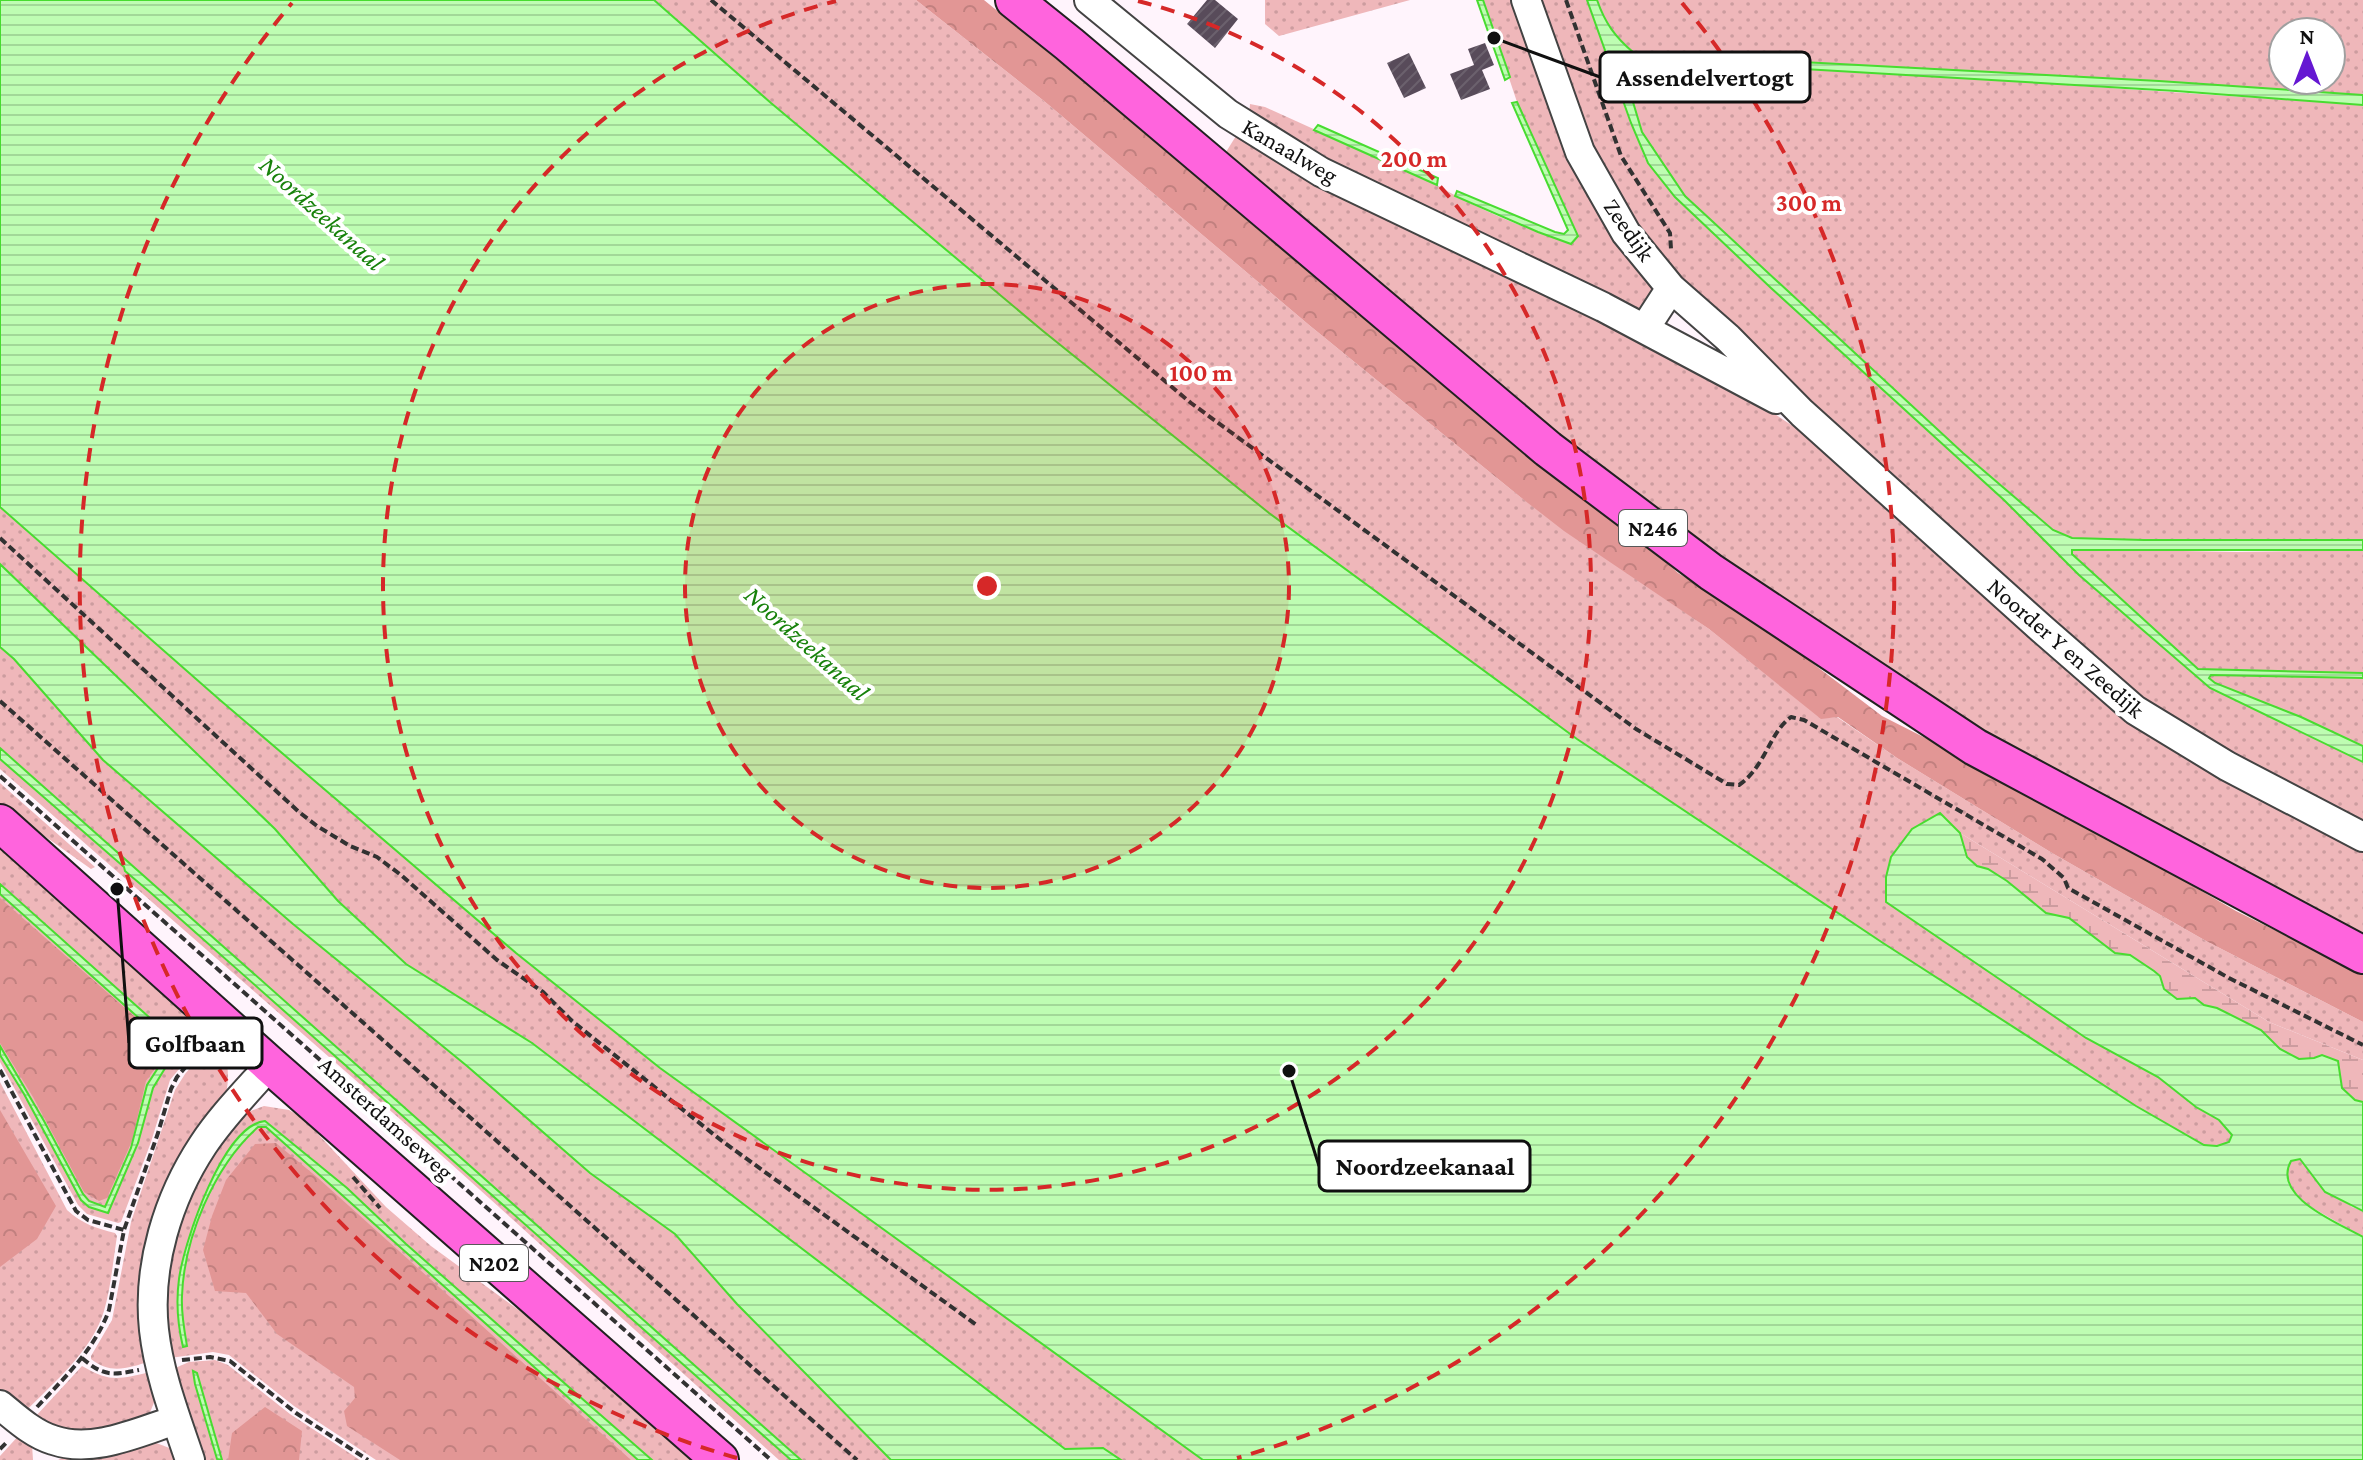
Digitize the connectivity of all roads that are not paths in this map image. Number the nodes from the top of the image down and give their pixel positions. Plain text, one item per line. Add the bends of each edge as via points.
1 (1014, 0) edge
2 (1089, 0) edge
3 (1526, 0) edge
4 (1671, 288) junction
5 (1645, 328) junction
6 (1802, 413) junction
7 (0, 823) edge
8 (2363, 837) edge
9 (2363, 955) edge
10 (270, 1065) junction
11 (0, 1405) edge
12 (176, 1420) junction
13 (48, 1450) edge
14 (190, 1460) edge
15 (720, 1460) edge

1 - 9 main road, N246 via 1548,449 1711,572 1975,747
2 - 5 street, Kanaalweg via 1228,114 1321,172
3 - 4 street, Zeedijk via 1580,152 1626,233
4 - 5 street
4 - 6 street, Zeedijk
5 - 6 street, Kanaalweg
6 - 8 street, Noorder Y en Zeedijk via 2135,710 2227,766
7 - 10 main road, Amsterdamseweg / N202
10 - 12 street via 205,1142 181,1183 159,1252 154,1330
10 - 15 main road, Amsterdamseweg / N202
11 - 13 street
12 - 13 street via 113,1440 64,1443
12 - 14 street

